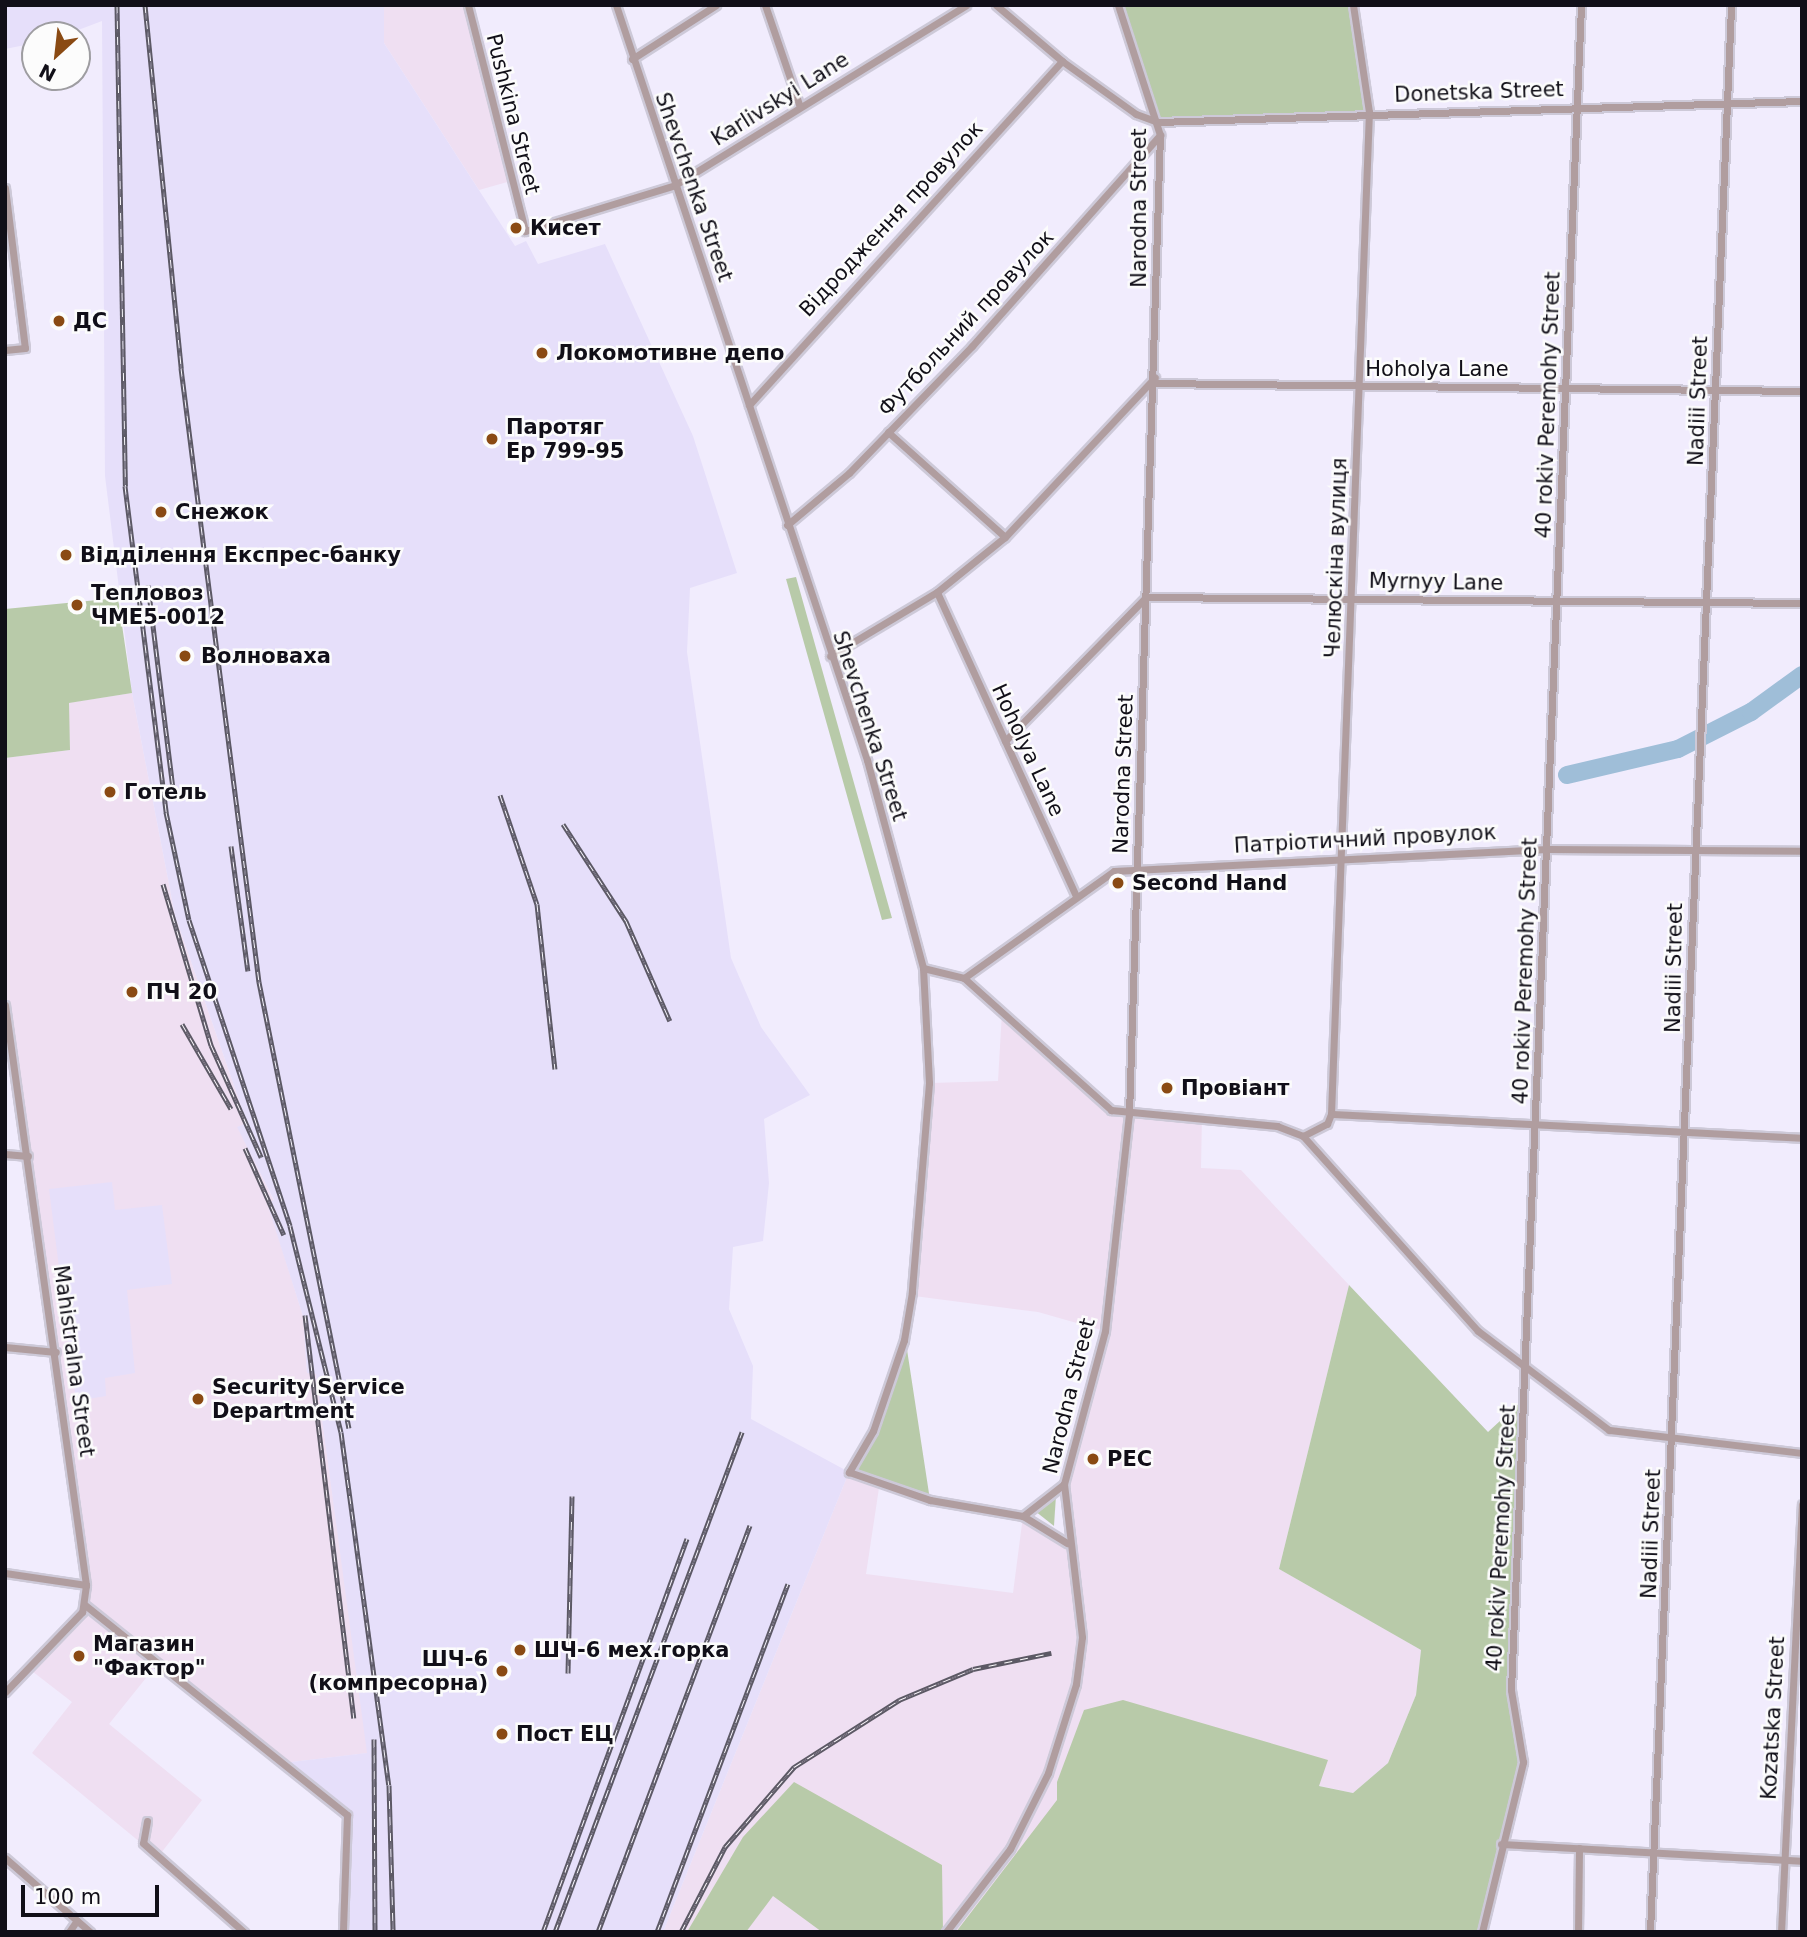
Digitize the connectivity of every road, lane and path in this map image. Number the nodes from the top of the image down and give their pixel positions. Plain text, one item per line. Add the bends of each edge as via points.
1 (468, 5) edge
2 (616, 5) edge
3 (716, 5) edge
4 (765, 5) edge
5 (966, 5) edge
6 (996, 5) edge
7 (1118, 5) edge
8 (1353, 5) edge
9 (1581, 5) edge
10 (1731, 5) edge
11 (632, 59) junction
12 (1062, 61) junction
13 (1802, 101) edge
14 (1723, 103) junction
15 (1575, 106) junction
16 (800, 107) junction
17 (1370, 112) junction
18 (1158, 122) junction
19 (1160, 135) junction
20 (676, 185) junction
21 (5, 188) edge
22 (525, 231) joint
23 (5, 350) edge
24 (1155, 380) junction
25 (1360, 386) junction
26 (1717, 387) junction
27 (1567, 388) junction
28 (1802, 391) edge
29 (749, 405) junction
30 (888, 432) junction
31 (787, 525) junction
32 (1005, 537) junction
33 (937, 592) junction
34 (1146, 597) junction
35 (1353, 598) junction
36 (1558, 601) junction
37 (1706, 601) junction
38 (1802, 603) edge
39 (830, 656) junction
40 (1005, 741) junction
41 (1547, 849) junction
42 (1802, 851) edge
43 (1694, 852) junction
44 (1340, 856) junction
45 (1138, 869) junction
46 (1076, 896) junction
47 (923, 968) junction
48 (964, 978) junction
49 (5, 1004) edge
50 (1331, 1114) junction
51 (1129, 1115) junction
52 (1536, 1123) junction
53 (1688, 1134) junction
54 (1303, 1136) junction
55 (1802, 1138) edge
56 (5, 1154) edge
57 (28, 1156) junction
58 (5, 1347) edge
59 (55, 1352) junction
60 (1527, 1368) junction
61 (1672, 1438) junction
62 (1802, 1453) edge
63 (1064, 1484) junction
64 (1802, 1505) edge
65 (1023, 1516) junction
66 (1066, 1544) junction
67 (5, 1573) edge
68 (86, 1585) junction
69 (85, 1605) junction
70 (5, 1692) edge
71 (146, 1821) dead end
72 (1501, 1844) junction
73 (1580, 1848) junction
74 (1656, 1848) junction
75 (5, 1858) edge
76 (1784, 1860) junction
77 (1802, 1861) edge
78 (77, 1920) junction
79 (69, 1932) edge
80 (90, 1932) edge
81 (244, 1932) edge
82 (344, 1932) edge
83 (946, 1932) edge
84 (1482, 1932) edge
85 (1578, 1932) edge
86 (1650, 1932) edge
87 (1781, 1932) edge

1 - 22 street, Pushkina Street
2 - 11 street, Shevchenka Street
3 - 11 street
4 - 16 street
5 - 16 street, Karlіvskyi Lane
6 - 12 street
7 - 18 street, Narodna Street
8 - 17 street, Челюскіна вулиця
9 - 15 street, 40 rokiv Peremohy Street
10 - 14 street, Nadiii Street
11 - 20 street, Shevchenka Street
12 - 18 street via 1136,114
12 - 29 street, Відродження провулок
13 - 14 street, Donetska Street
14 - 15 street, Donetska Street
14 - 26 street, Nadiii Street
15 - 17 street, Donetska Street
15 - 27 street, 40 rokiv Peremohy Street
16 - 20 street, Karlіvskyi Lane
17 - 18 street, Donetska Street
17 - 25 street, Челюскіна вулиця
18 - 19 street, Narodna Street
19 - 24 street, Narodna Street
19 - 30 street, Футбольний провулок
20 - 22 street, Karlіvskyi Lane
20 - 29 street, Shevchenka Street
21 - 23 street via 25,348
24 - 25 street, Hoholya Lane
24 - 32 street
24 - 34 street, Narodna Street
25 - 27 street, Hoholya Lane
25 - 35 street, Челюскіна вулиця
26 - 27 street, Hoholya Lane
26 - 28 street, Hoholya Lane
26 - 37 street, Nadiii Street
27 - 36 street, 40 rokiv Peremohy Street
29 - 31 street, Shevchenka Street
30 - 31 street, Футбольний провулок
30 - 32 street
31 - 39 street, Shevchenka Street
32 - 33 street
33 - 39 street
33 - 40 street, Hoholya Lane
34 - 35 street, Myrnyy Lane
34 - 40 street
34 - 45 street, Narodna Street
35 - 36 street, Myrnyy Lane
35 - 44 street, Челюскіна вулиця
36 - 37 street, Myrnyy Lane
36 - 41 street, 40 rokiv Peremohy Street
37 - 38 street, Myrnyy Lane
37 - 43 street, Nadiii Street
39 - 47 street, Shevchenka Street via 867,760
40 - 46 street, Hoholya Lane
41 - 43 street, Патріотичний провулок
41 - 44 street, Патріотичний провулок
41 - 52 street, 40 rokiv Peremohy Street
42 - 43 street, Патріотичний провулок
43 - 53 street, Nadiii Street
44 - 45 street, Патріотичний провулок
44 - 50 street, Челюскіна вулиця
45 - 46 street, Патріотичний провулок via 1114,871
45 - 51 street, Narodna Street
46 - 48 street, Патріотичний провулок
47 - 48 street
47 - 65 street, Shevchenka Street via 929,1083 912,1292 904,1340 873,1431 849,1472 917,1497
48 - 51 street via 1111,1110
49 - 57 street, Mahistralna Street
50 - 52 street
50 - 54 street via 1327,1124
51 - 54 street via 1202,1116 1276,1126
51 - 63 street, Narodna Street via 1105,1331
52 - 53 street
52 - 60 street, 40 rokiv Peremohy Street
53 - 55 street
53 - 61 street, Nadiii Street
54 - 60 street via 1478,1331
56 - 57 street
57 - 59 street, Mahistralna Street
58 - 59 street
59 - 68 street, Mahistralna Street
60 - 61 street via 1609,1430
60 - 72 street, 40 rokiv Peremohy Street via 1511,1690 1523,1762
61 - 62 street
61 - 74 street, Nadiii Street
63 - 65 street
63 - 66 street, Narodna Street
64 - 76 street, Kozatska Street
65 - 66 street
66 - 83 street, Narodna Street via 1082,1637 1072,1697 1048,1773 1010,1849
67 - 68 street
68 - 69 street, Mahistralna Street
69 - 70 street
69 - 82 street via 347,1815
71 - 81 street via 143,1843
72 - 73 street
72 - 84 street, 40 rokiv Peremohy Street
73 - 74 street
73 - 85 street
74 - 76 street
74 - 86 street, Nadiii Street
75 - 78 street
76 - 77 street
76 - 87 street, Kozatska Street
78 - 79 street
78 - 80 street

